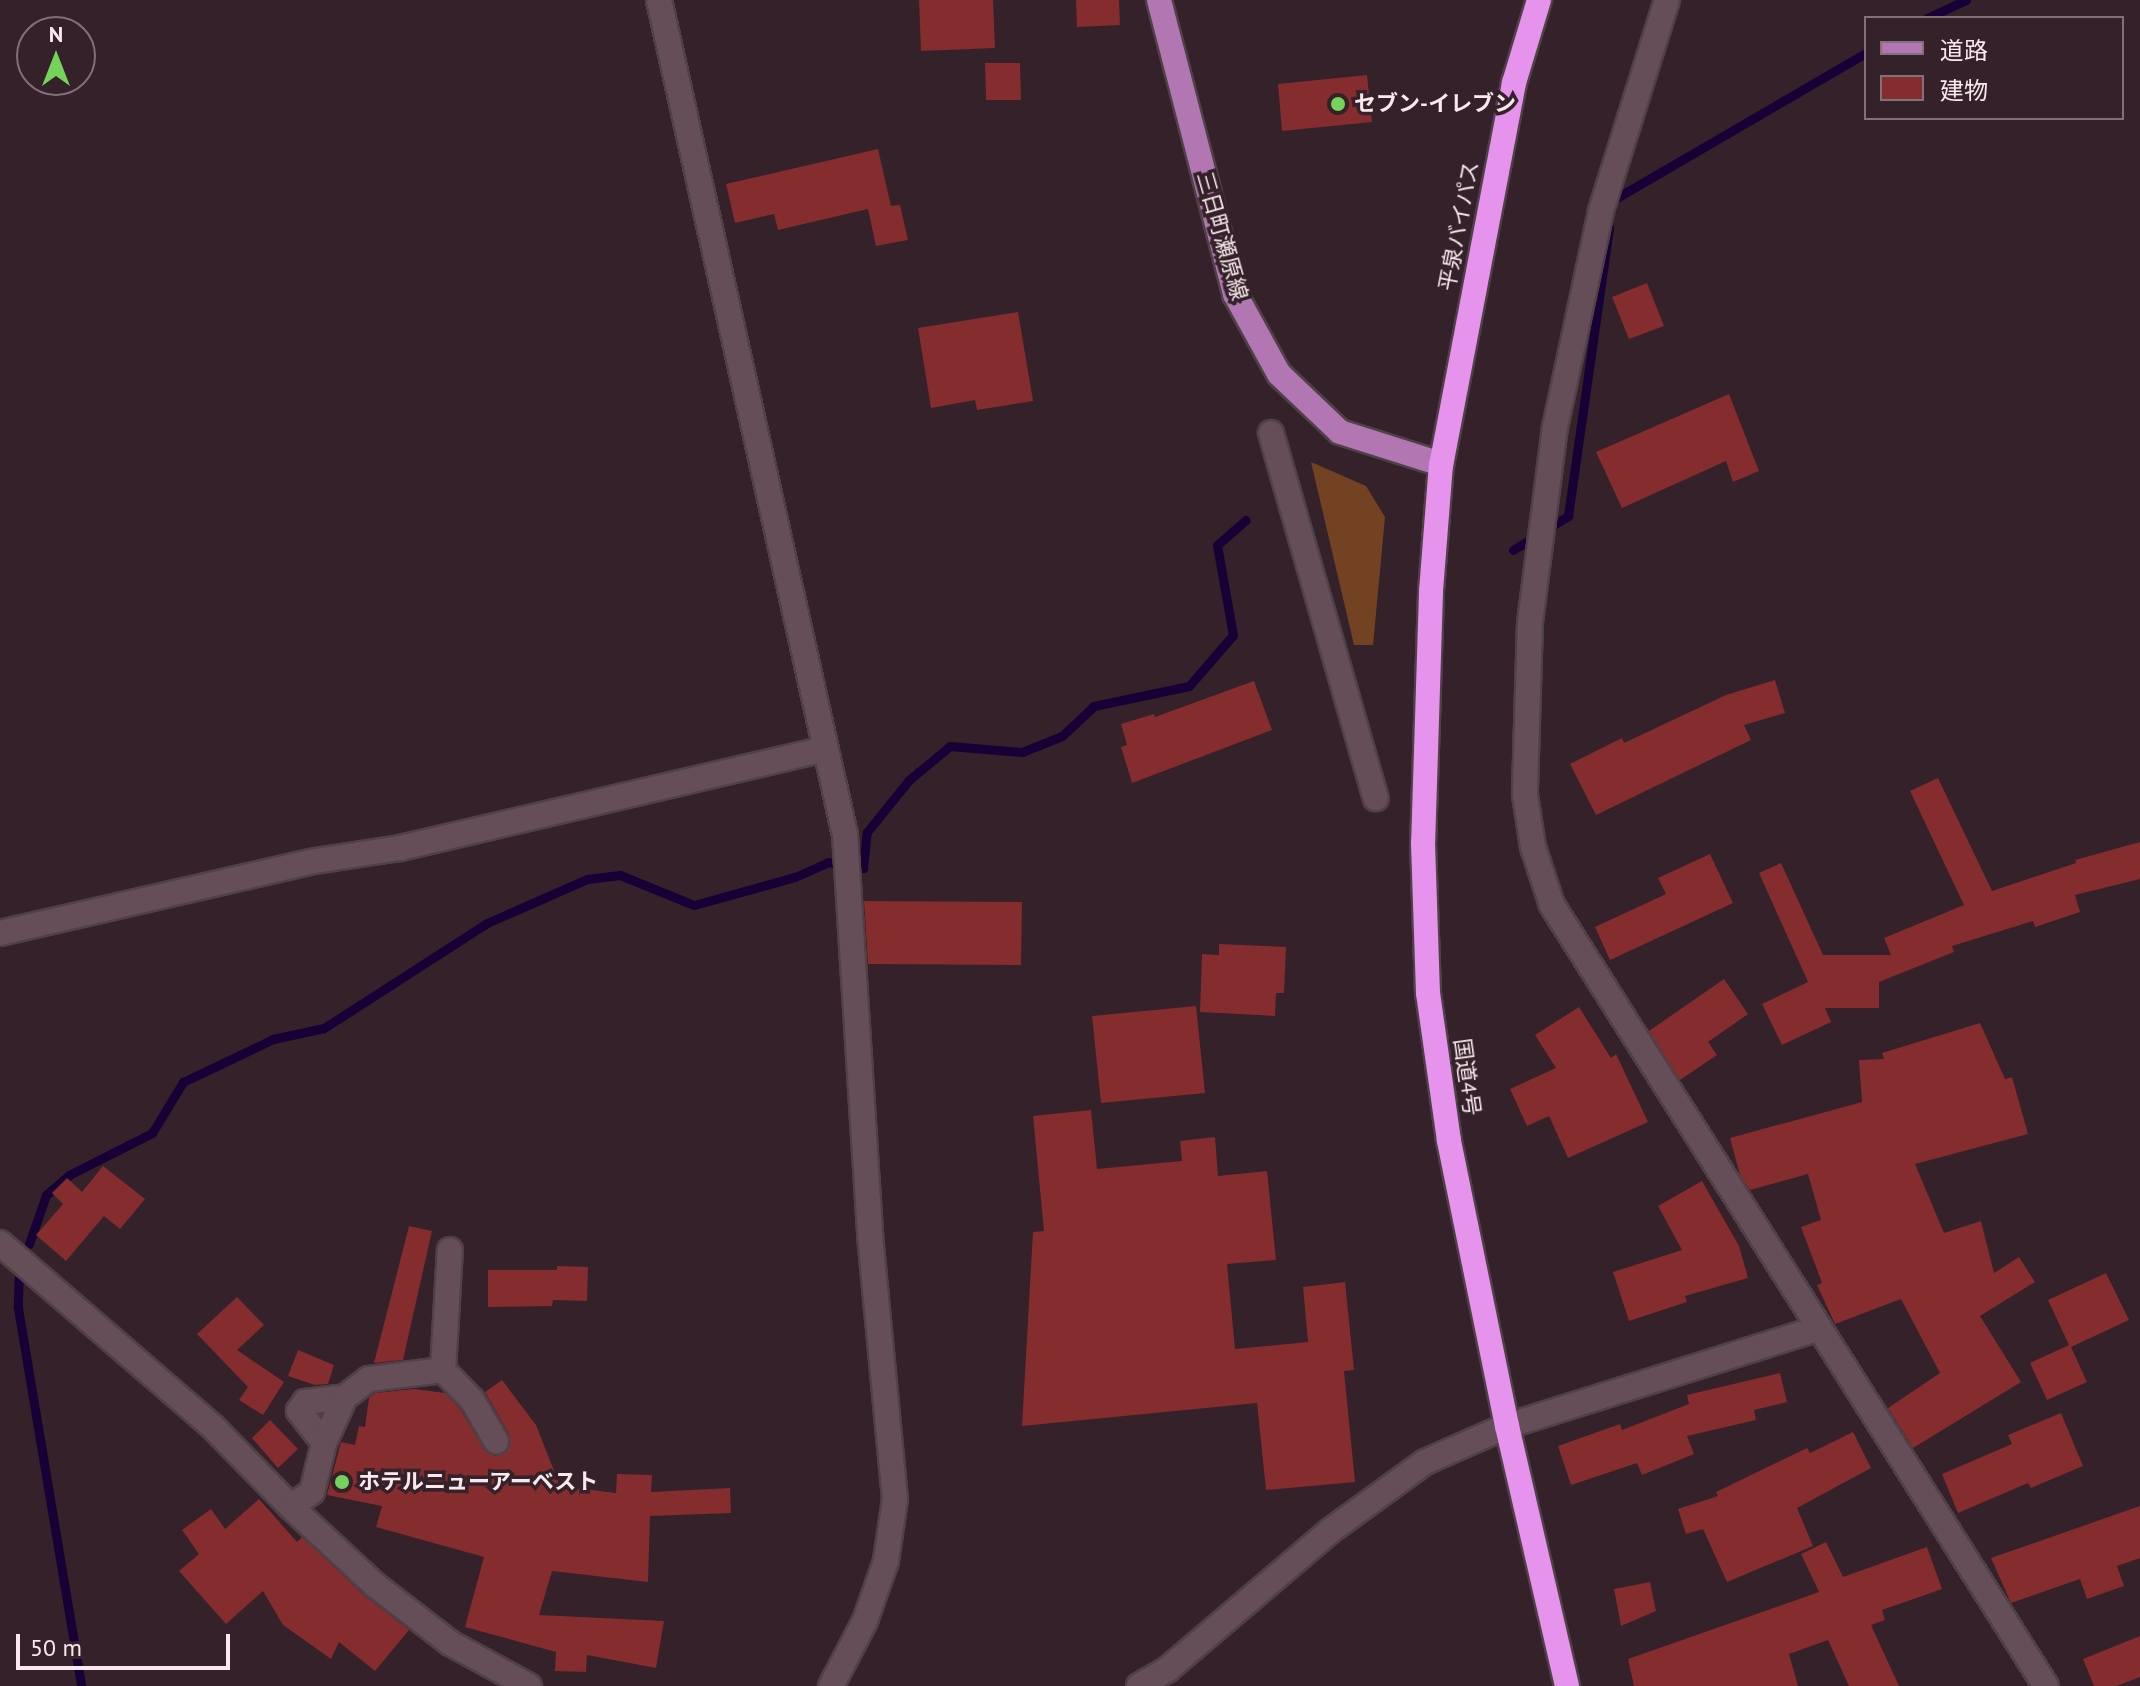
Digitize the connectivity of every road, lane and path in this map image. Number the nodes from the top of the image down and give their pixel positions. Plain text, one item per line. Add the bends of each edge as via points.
1 (659, 0) edge
2 (1159, 0) edge
3 (1539, 0) edge
4 (1667, 0) edge
5 (1271, 433) dead end
6 (1441, 464) junction
7 (824, 749) junction
8 (1376, 798) dead end
9 (0, 933) edge
10 (0, 1243) edge
11 (450, 1250) dead end
12 (1817, 1329) junction
13 (443, 1370) junction
14 (345, 1397) junction
15 (1507, 1426) junction
16 (496, 1441) dead end
17 (324, 1443) junction
18 (291, 1507) junction
19 (529, 1686) edge
20 (831, 1686) edge
21 (1139, 1686) edge
22 (1567, 1686) edge
23 (2046, 1686) edge

1 - 7 street
2 - 6 main road, 三日町瀬原線 via 1235,294 1279,374 1340,432
3 - 6 highway, 平泉バイパス via 1514,83
4 - 12 street via 1601,211 1555,427 1530,622 1525,795 1533,847 1552,905
5 - 8 street
6 - 15 highway, 国道4号 via 1423,843 1428,993 1449,1141
7 - 9 street via 400,848 315,861
7 - 20 street via 845,835 870,1235 895,1499 886,1561 865,1621
10 - 18 street via 212,1426
11 - 13 street
12 - 15 street
12 - 23 street
13 - 14 street via 369,1379
13 - 16 street via 472,1400
14 - 17 street
14 - 17 street via 305,1402 299,1411
15 - 21 street via 1425,1462 1330,1531 1168,1669
15 - 22 highway, 国道4号
17 - 18 street via 312,1492
18 - 19 street via 375,1585 450,1643

